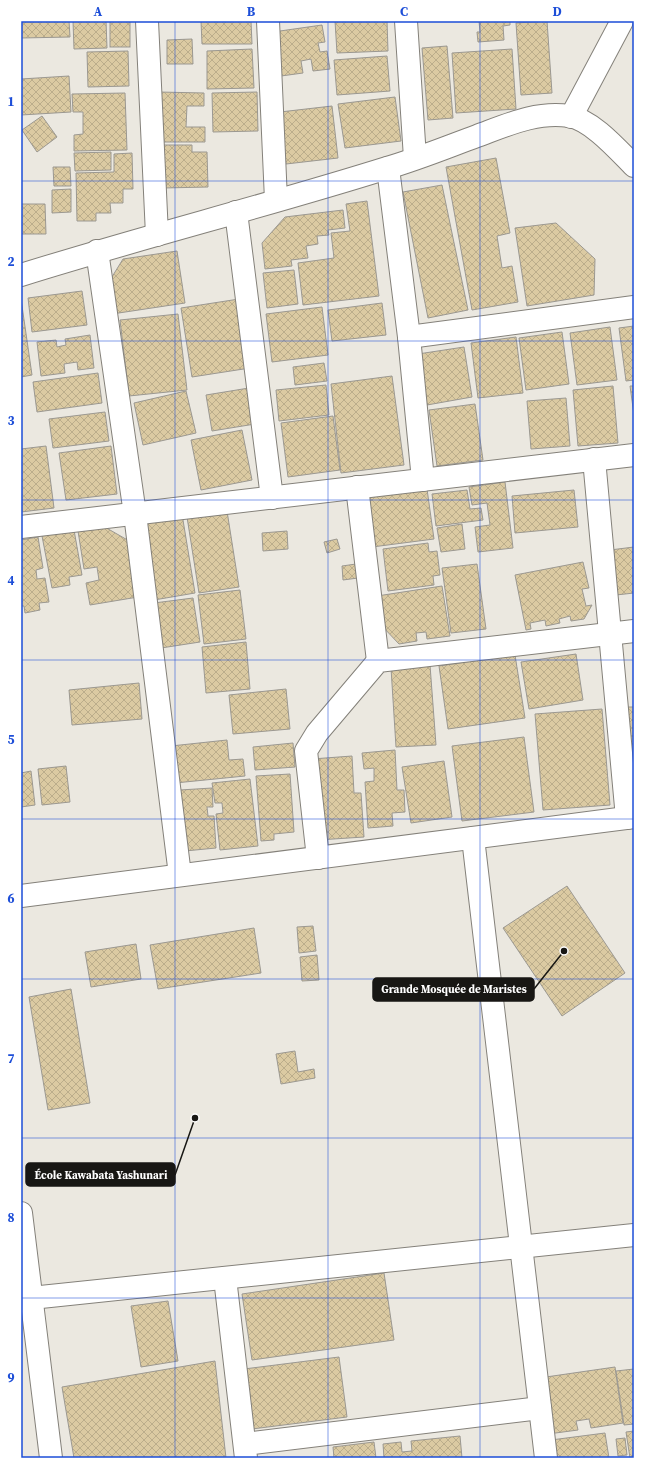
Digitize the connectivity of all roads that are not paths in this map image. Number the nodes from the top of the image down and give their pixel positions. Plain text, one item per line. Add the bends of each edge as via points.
1 (147, 21) edge
2 (268, 21) edge
3 (406, 21) edge
4 (622, 21) edge
5 (571, 116) junction
6 (415, 158) junction
7 (634, 166) edge
8 (388, 168) junction
9 (276, 200) junction
10 (236, 212) junction
11 (157, 235) junction
12 (97, 251) junction
13 (21, 275) edge
14 (634, 306) edge
15 (409, 338) junction
16 (634, 455) edge
17 (594, 459) junction
18 (423, 480) junction
19 (357, 487) junction
20 (272, 498) junction
21 (135, 514) junction
22 (21, 527) edge
23 (634, 631) edge
24 (610, 633) junction
25 (378, 661) junction
26 (631, 818) edge
27 (473, 838) junction
28 (318, 858) junction
29 (180, 875) junction
30 (21, 896) edge
31 (21, 1213) edge
32 (634, 1235) edge
33 (521, 1247) junction
34 (225, 1278) junction
35 (31, 1298) junction
36 (540, 1408) junction
37 (246, 1451) edge
38 (51, 1458) edge
39 (546, 1458) edge

1 - 11 street
2 - 9 street
3 - 6 street
4 - 5 street
5 - 6 street via 546,115 517,121
5 - 7 street via 597,131
6 - 8 street
8 - 9 street
8 - 15 street
9 - 10 street
10 - 11 street
10 - 20 street
11 - 12 street
12 - 13 street
12 - 21 street
14 - 15 street
15 - 18 street
16 - 17 street
17 - 18 street
17 - 24 street
18 - 19 street
19 - 20 street
19 - 25 street
20 - 21 street
21 - 22 street
21 - 29 street
23 - 24 street
24 - 25 street
24 - 26 street
25 - 28 street via 316,734 306,751
26 - 27 street
27 - 28 street
27 - 33 street
28 - 29 street
29 - 30 street
31 - 35 street
32 - 33 street
33 - 34 street
33 - 36 street
34 - 35 street
34 - 37 street
35 - 38 street
36 - 37 street
36 - 39 street

